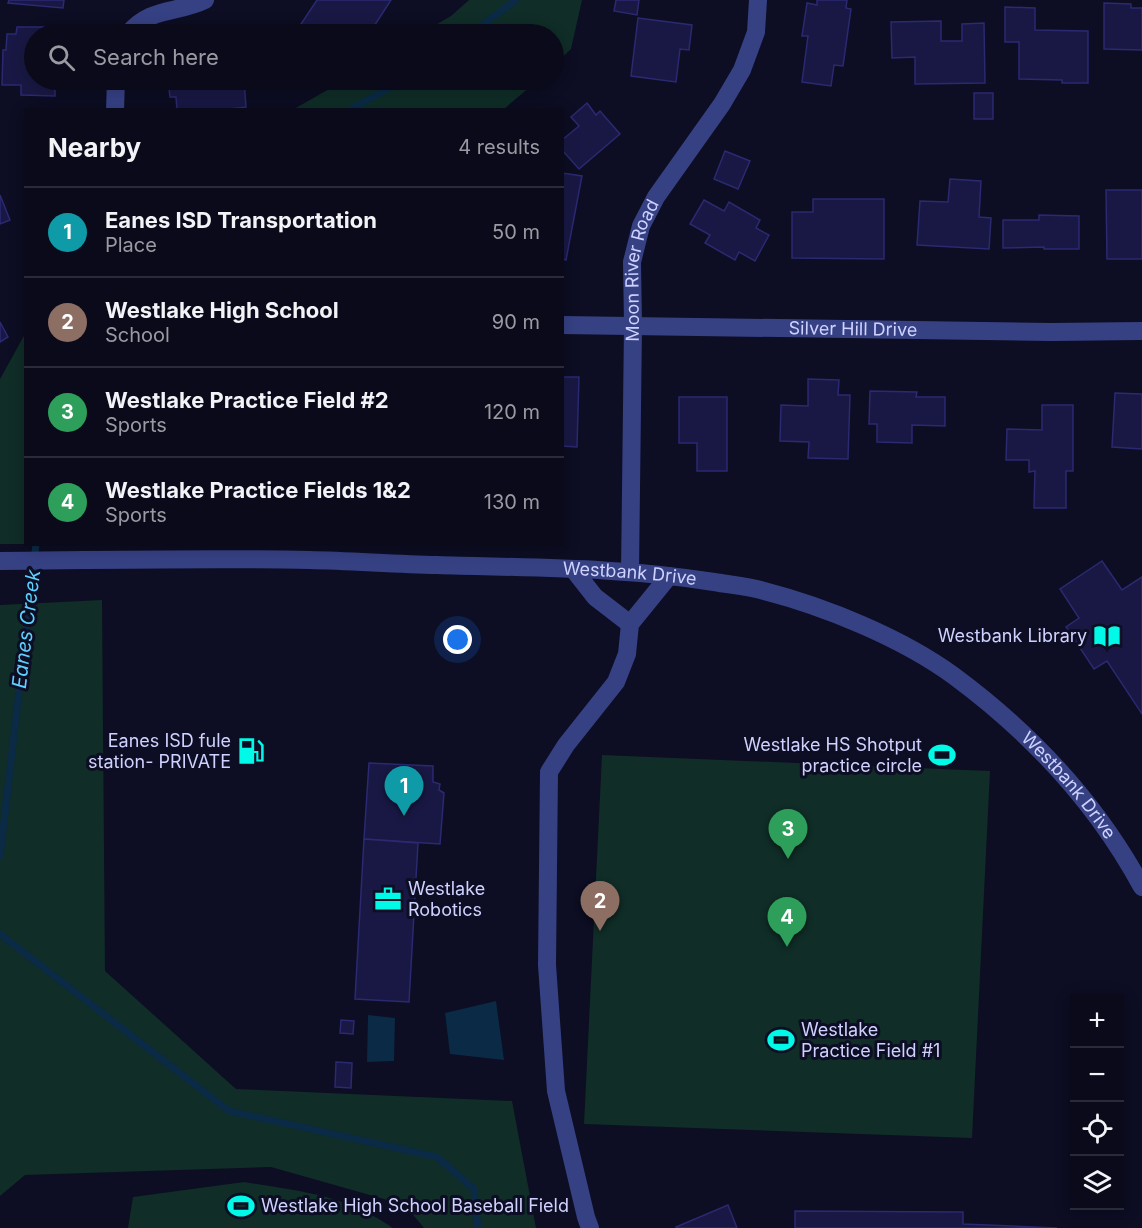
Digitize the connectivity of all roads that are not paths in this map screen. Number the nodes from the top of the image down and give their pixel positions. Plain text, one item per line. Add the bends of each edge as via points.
1 (205, 0) edge
2 (758, 0) edge
3 (139, 24) edge
4 (116, 90) edge
5 (115, 108) edge
6 (564, 325) edge
7 (633, 325) junction
8 (1142, 331) edge
9 (0, 561) edge
10 (573, 569) junction
11 (630, 572) junction
12 (669, 576) junction
13 (630, 624) junction
14 (1142, 886) edge
15 (590, 1228) edge

1 - 3 street via 162,11
2 - 7 street, Moon River Road via 756,32 742,70 641,226 632,262
4 - 5 street
6 - 7 street, Silver Hill Drive
7 - 8 street, Silver Hill Drive
7 - 11 street, Moon River Road
9 - 10 street, Westbank Drive via 311,560
10 - 11 street, Westbank Drive
10 - 13 street via 595,597
11 - 12 street, Westbank Drive
12 - 13 street
12 - 14 street, Westbank Drive via 762,590 830,612 891,639 952,675 1051,761 1090,805
13 - 15 street via 627,654 616,682 549,772 547,965 556,1092

